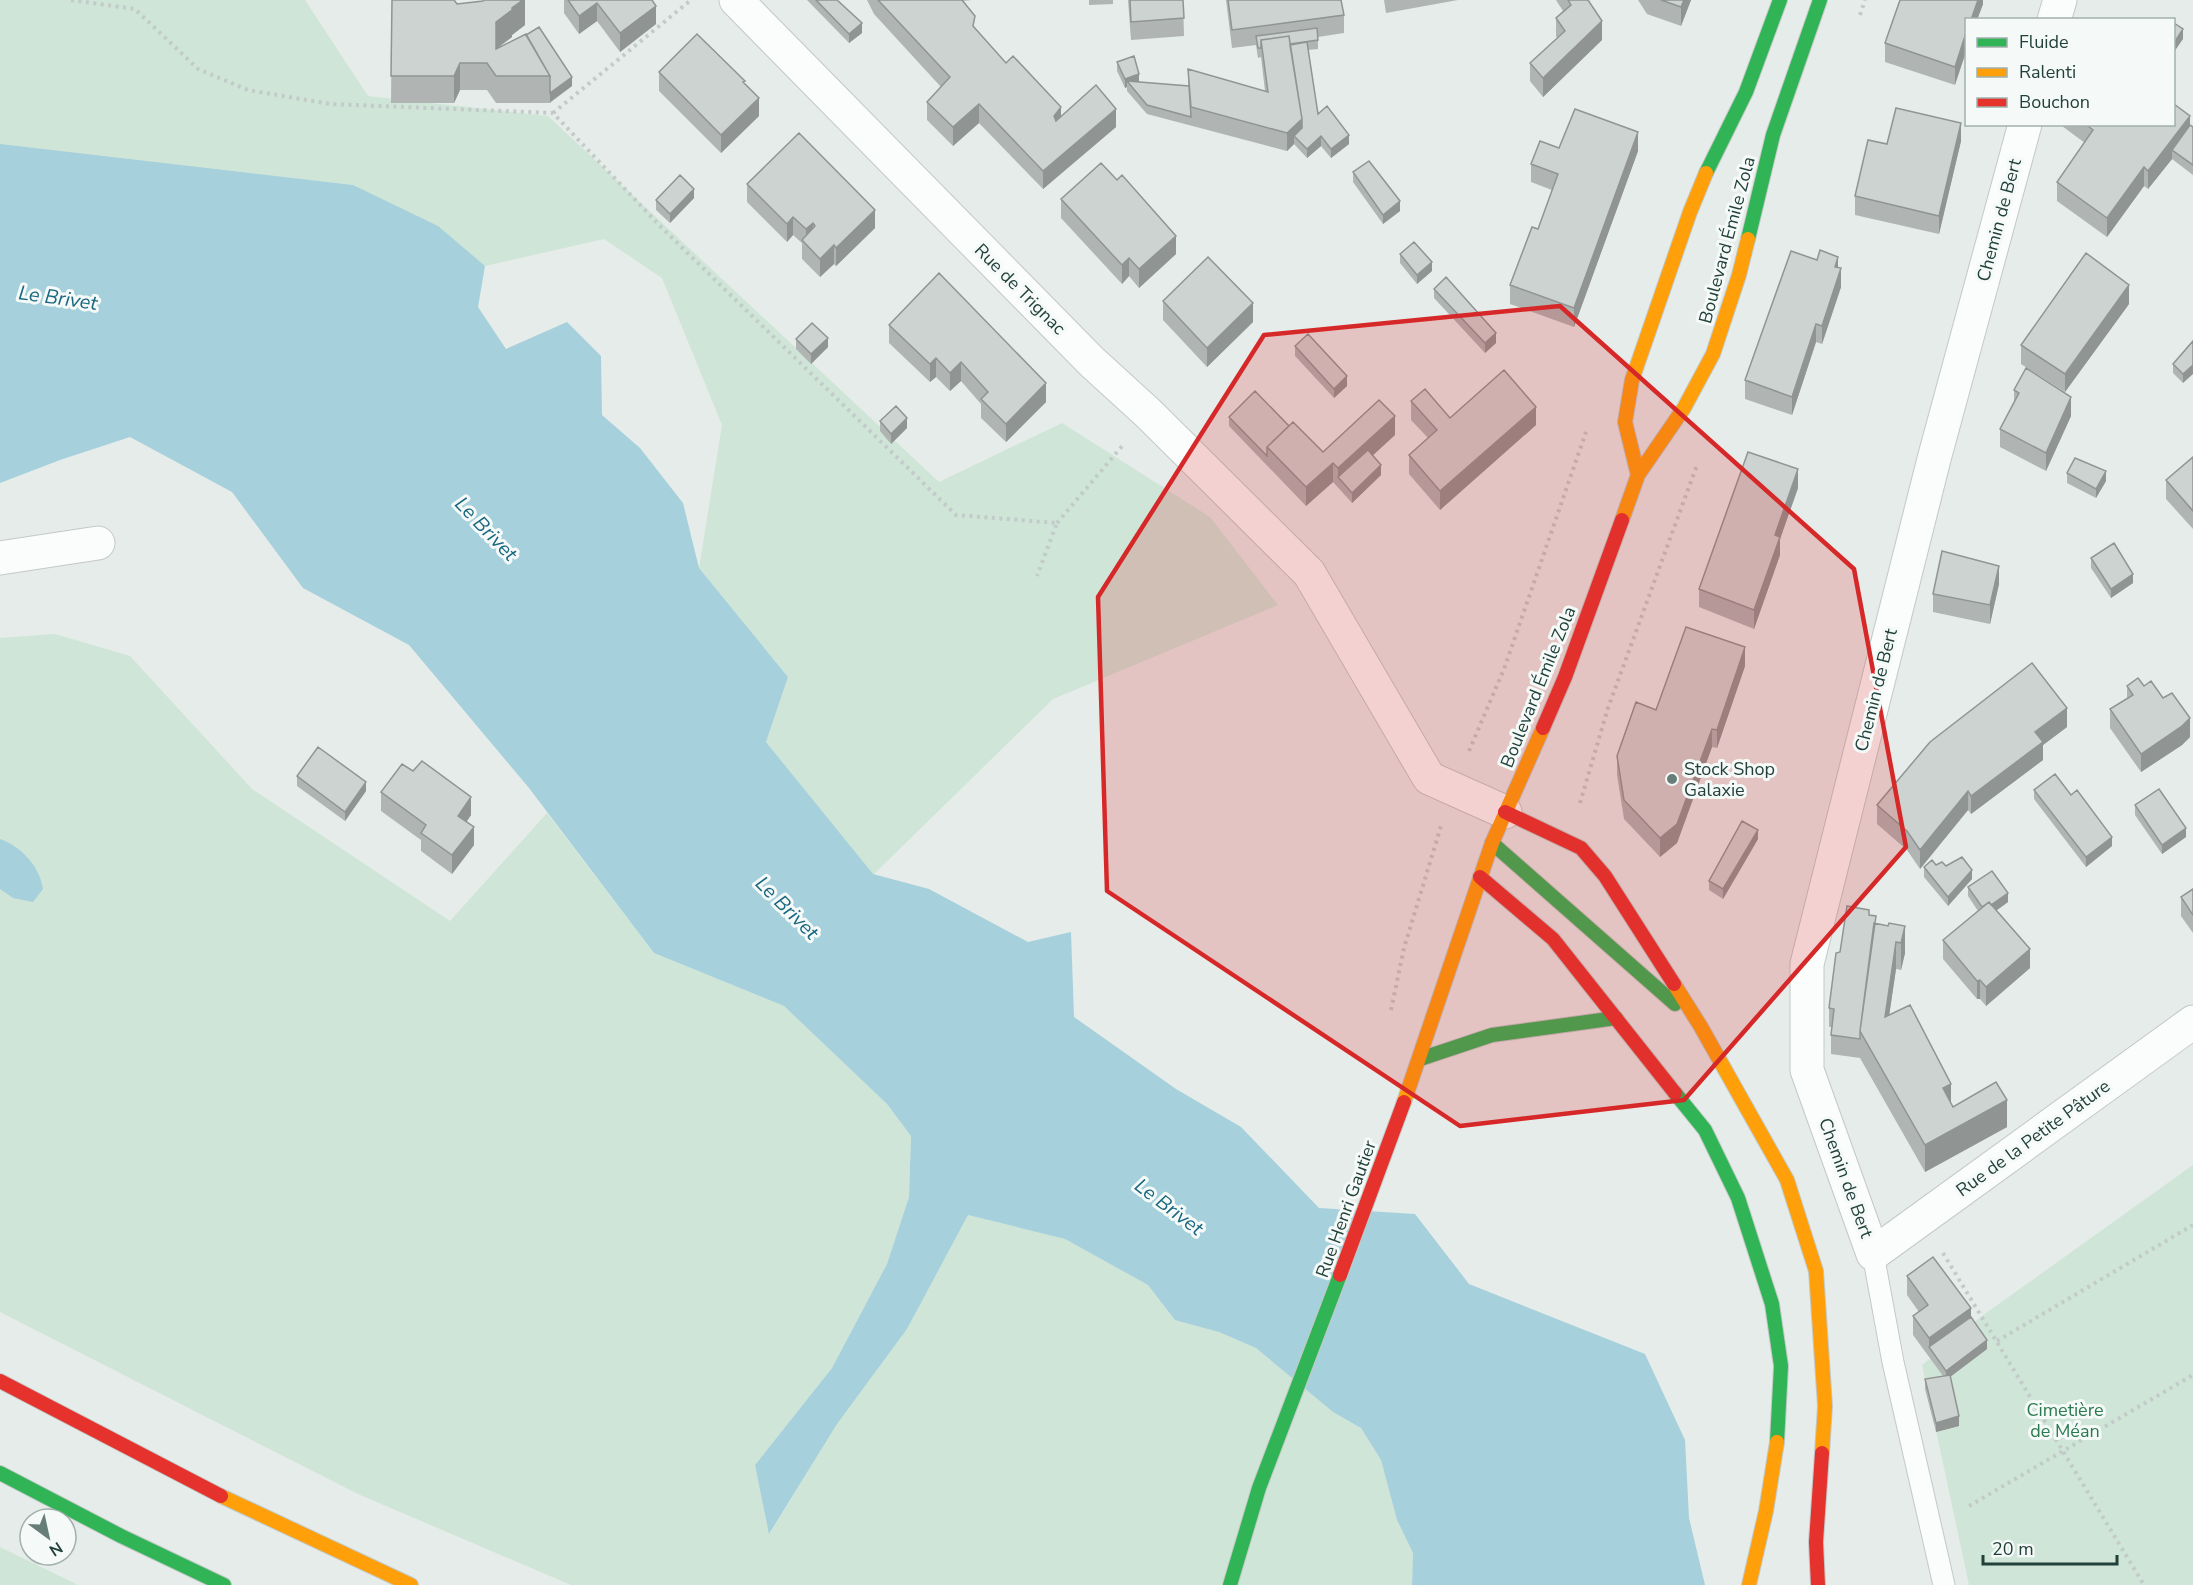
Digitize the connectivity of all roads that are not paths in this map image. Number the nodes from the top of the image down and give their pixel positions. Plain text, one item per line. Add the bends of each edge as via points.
1 (737, 0) edge
2 (1780, 0) edge
3 (1820, 0) edge
4 (2060, 0) edge
5 (2055, 18) edge
6 (2024, 126) edge
7 (1638, 475) junction
8 (98, 543) dead end
9 (0, 558) edge
10 (1505, 812) junction
11 (1492, 843) junction
12 (1480, 877) junction
13 (1616, 1018) junction
14 (2193, 1022) edge
15 (1701, 1027) junction
16 (1420, 1059) junction
17 (1873, 1254) junction
18 (0, 1381) edge
19 (0, 1473) edge
20 (224, 1585) edge
21 (411, 1585) edge
22 (1230, 1585) edge
23 (1749, 1585) edge
24 (1818, 1585) edge
25 (1944, 1585) edge

1 - 10 street, Rue de Trignac via 1092,362 1309,573 1429,778
2 - 7 main road, Boulevard Émile Zola via 1746,92 1690,212 1632,380 1625,422
3 - 7 main road, Boulevard Émile Zola via 1773,135 1739,275 1713,354 1684,408
4 - 5 street
6 - 17 street, Chemin de Bert via 1934,459 1807,964 1807,1070
7 - 10 main road, Boulevard Émile Zola via 1565,677
8 - 9 street
10 - 11 main road, Boulevard Émile Zola
10 - 15 main road via 1581,848 1605,876
11 - 12 main road, Rue Henri Gautier
11 - 15 main road
12 - 13 main road via 1553,939
12 - 16 main road, Rue Henri Gautier
13 - 16 main road via 1492,1035
13 - 23 main road via 1705,1130 1738,1198 1772,1304 1781,1366 1778,1436
14 - 17 street, Rue de la Petite Pâture
15 - 24 main road via 1787,1180 1816,1271 1825,1406 1816,1542
16 - 22 main road, Rue Henri Gautier via 1259,1488
17 - 25 lane via 1893,1362
18 - 21 main road via 212,1492
19 - 20 main road

